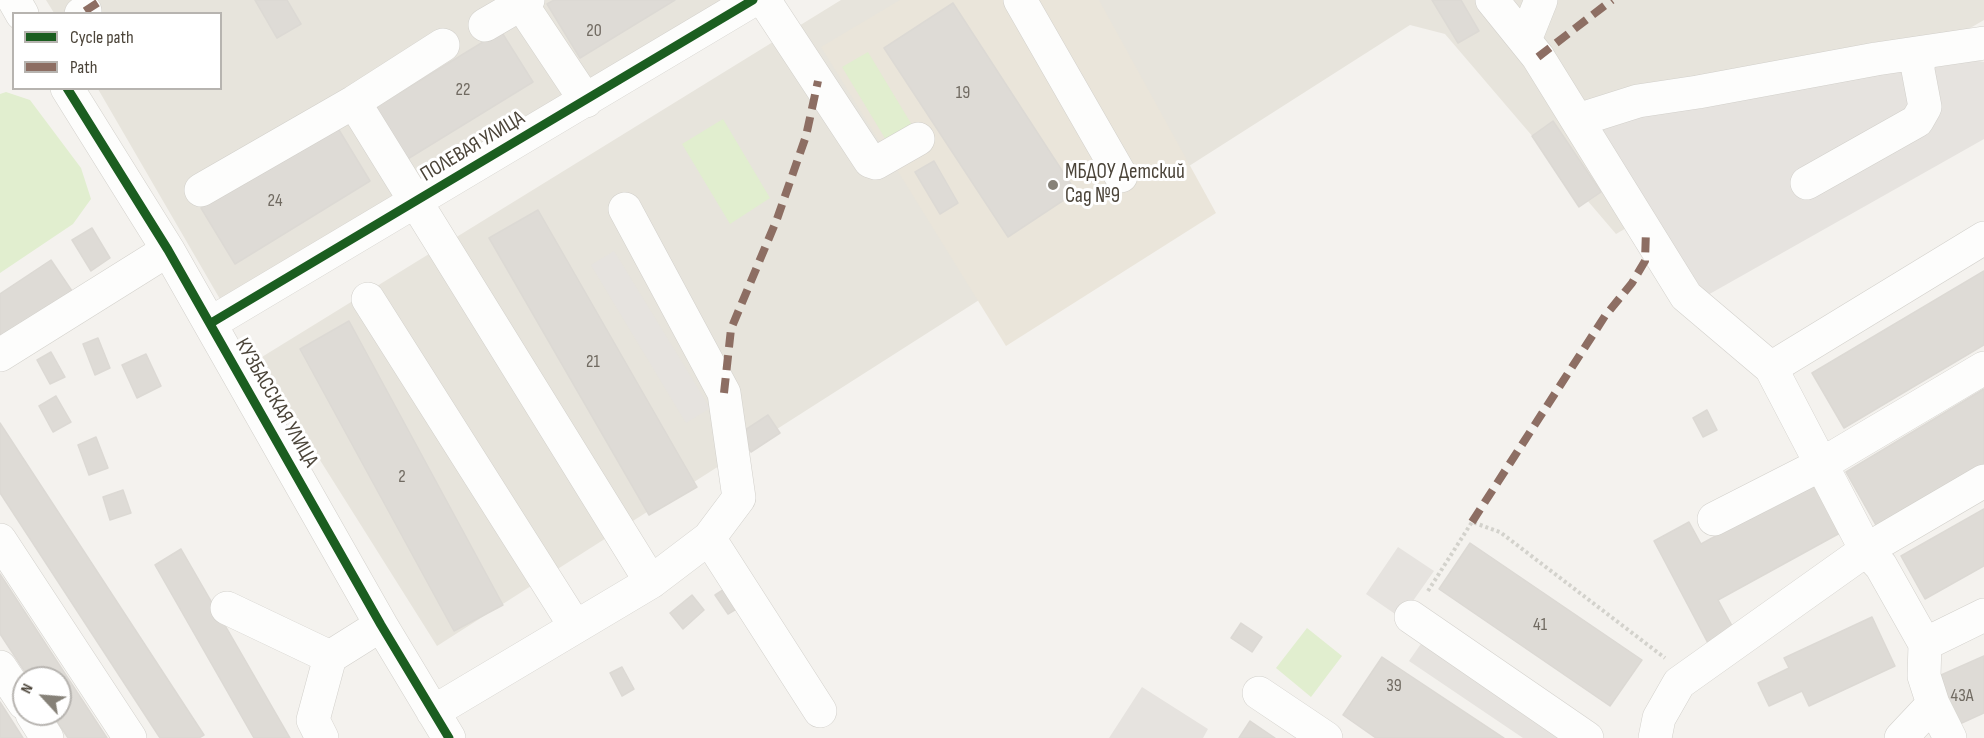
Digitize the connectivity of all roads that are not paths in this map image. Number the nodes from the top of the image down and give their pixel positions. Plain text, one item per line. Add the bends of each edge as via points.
1 (753, 0) edge
2 (764, 0) edge
3 (1020, 0) edge
4 (1492, 0) edge
5 (1541, 0) edge
6 (525, 2) edge
7 (485, 25) dead end
8 (1524, 40) junction
9 (1984, 43) edge
10 (443, 45) dead end
11 (1919, 53) junction
12 (68, 90) edge
13 (586, 101) junction
14 (354, 102) junction
15 (1578, 120) junction
16 (918, 139) dead end
17 (1121, 176) dead end
18 (1807, 183) dead end
19 (201, 190) dead end
20 (417, 201) junction
21 (625, 208) dead end
22 (1984, 238) edge
23 (168, 250) junction
24 (368, 299) dead end
25 (211, 323) junction
26 (0, 355) edge
27 (1771, 368) junction
28 (1984, 368) edge
29 (1822, 464) junction
30 (1984, 481) edge
31 (1714, 519) dead end
32 (709, 538) junction
33 (0, 540) edge
34 (1866, 549) junction
35 (651, 582) junction
36 (227, 608) dead end
37 (1984, 615) edge
38 (1411, 617) road end
39 (381, 626) junction
40 (575, 626) junction
41 (1925, 644) junction
42 (330, 657) junction
43 (0, 667) edge
44 (12, 685) edge
45 (1259, 693) dead end
46 (1934, 704) junction
47 (820, 711) dead end
48 (441, 725) edge
49 (130, 738) edge
50 (322, 738) edge
51 (1326, 738) edge
52 (1587, 738) edge
53 (1655, 738) edge
54 (1901, 738) edge
55 (1950, 738) edge

1 - 13 street, ПОЛЕВАЯ УЛИЦА
2 - 16 street via 870,161 876,163
3 - 17 street
4 - 8 street
5 - 8 street
6 - 7 street
6 - 13 street
8 - 15 street
9 - 11 street
10 - 14 street
11 - 15 street via 1638,100
11 - 18 street via 1925,107 1917,121
12 - 23 street, КУЗБАССКАЯ УЛИЦА
13 - 20 street, ПОЛЕВАЯ УЛИЦА
14 - 19 street
14 - 20 street
15 - 27 street via 1686,296
20 - 25 street, ПОЛЕВАЯ УЛИЦА
20 - 35 street
21 - 32 street via 723,393 739,498
22 - 27 street
23 - 25 street, КУЗБАССКАЯ УЛИЦА
23 - 26 street
24 - 40 street
25 - 39 street, КУЗБАССКАЯ УЛИЦА
27 - 29 street
28 - 29 street
29 - 31 street
29 - 34 street
30 - 34 street
32 - 35 street
32 - 47 street
33 - 49 street
34 - 41 street via 1881,566
34 - 53 street via 1679,683 1659,718
35 - 40 street
36 - 42 street
37 - 41 street
38 - 52 street
39 - 42 street
39 - 48 street, КУЗБАССКАЯ УЛИЦА
40 - 48 street
41 - 46 street via 1924,676
42 - 50 street via 313,720
43 - 44 street
45 - 51 street
46 - 54 street
46 - 55 street

